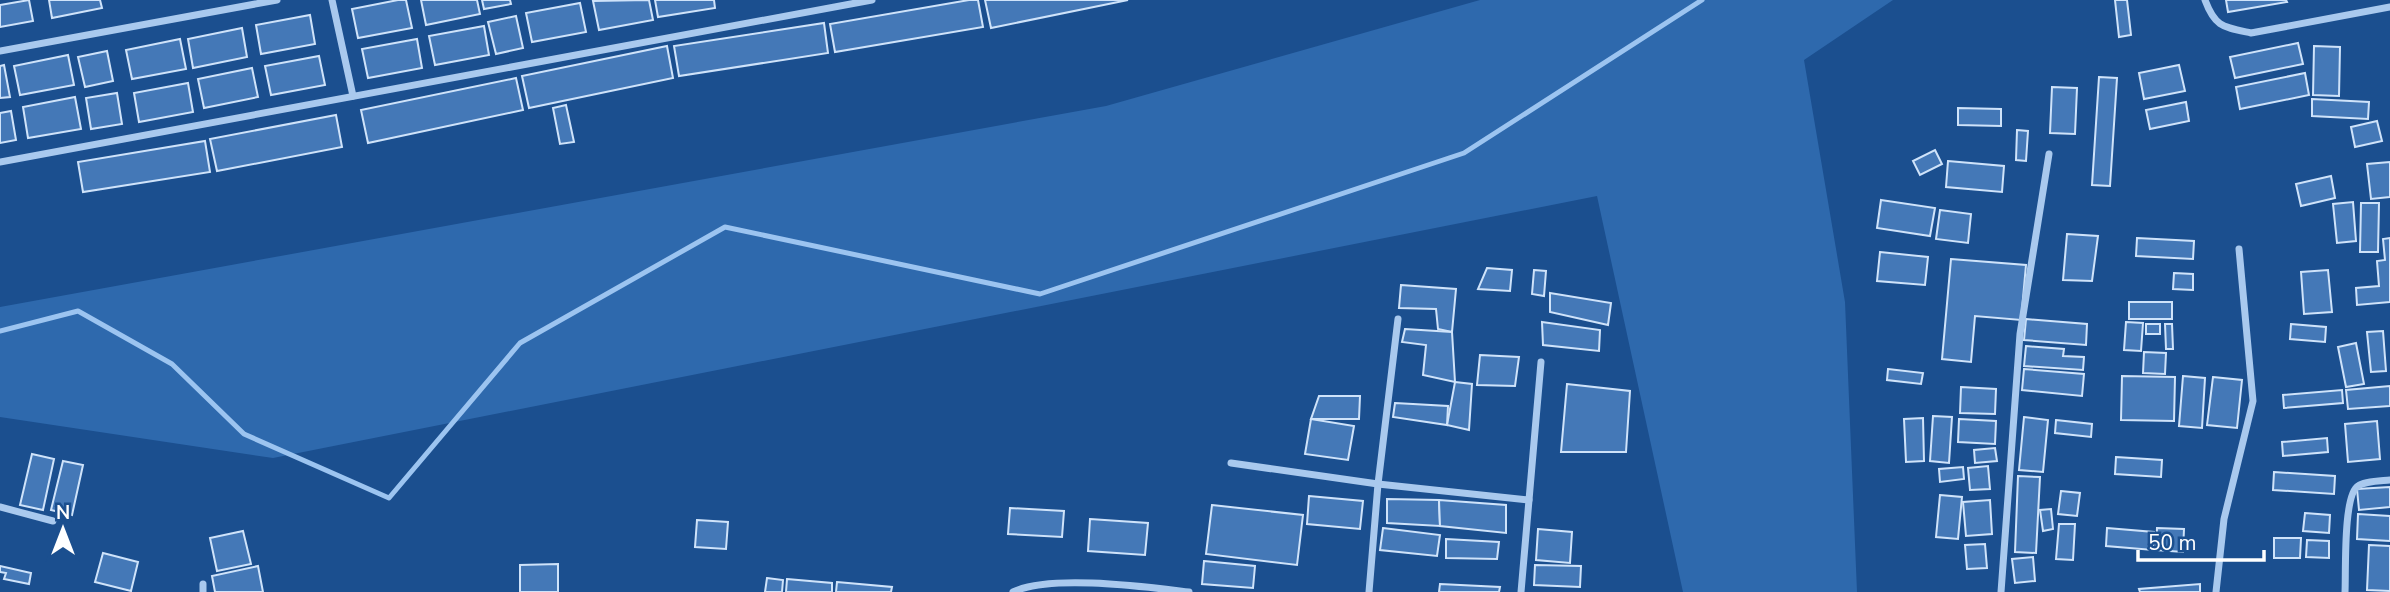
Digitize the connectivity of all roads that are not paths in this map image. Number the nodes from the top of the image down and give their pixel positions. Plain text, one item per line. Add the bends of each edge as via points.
1 (276, 0) edge
2 (332, 0) edge
3 (872, 0) edge
4 (2205, 0) edge
5 (2390, 7) edge
6 (0, 51) edge
7 (353, 96) junction
8 (2049, 154) dead end
9 (0, 162) edge
10 (2239, 248) dead end
11 (1398, 319) dead end
12 (1541, 362) dead end
13 (1231, 463) dead end
14 (2390, 480) edge
15 (1378, 484) junction
16 (1529, 500) junction
17 (0, 507) edge
18 (52, 521) dead end
19 (1013, 592) edge
20 (1189, 592) edge
21 (1369, 592) edge
22 (1521, 592) edge
23 (2001, 592) edge
24 (2216, 592) edge
25 (2345, 592) edge

1 - 6 street
2 - 7 street
3 - 7 street
4 - 5 street via 2212,18 2230,29 2250,33
7 - 9 street
8 - 23 street via 2020,334
10 - 24 street via 2253,401 2224,519
11 - 15 street
12 - 16 street
13 - 15 street
14 - 25 street via 2358,485 2353,492 2347,515
15 - 16 street
15 - 21 street
16 - 22 street
17 - 18 street
19 - 20 street via 1045,585 1102,584

